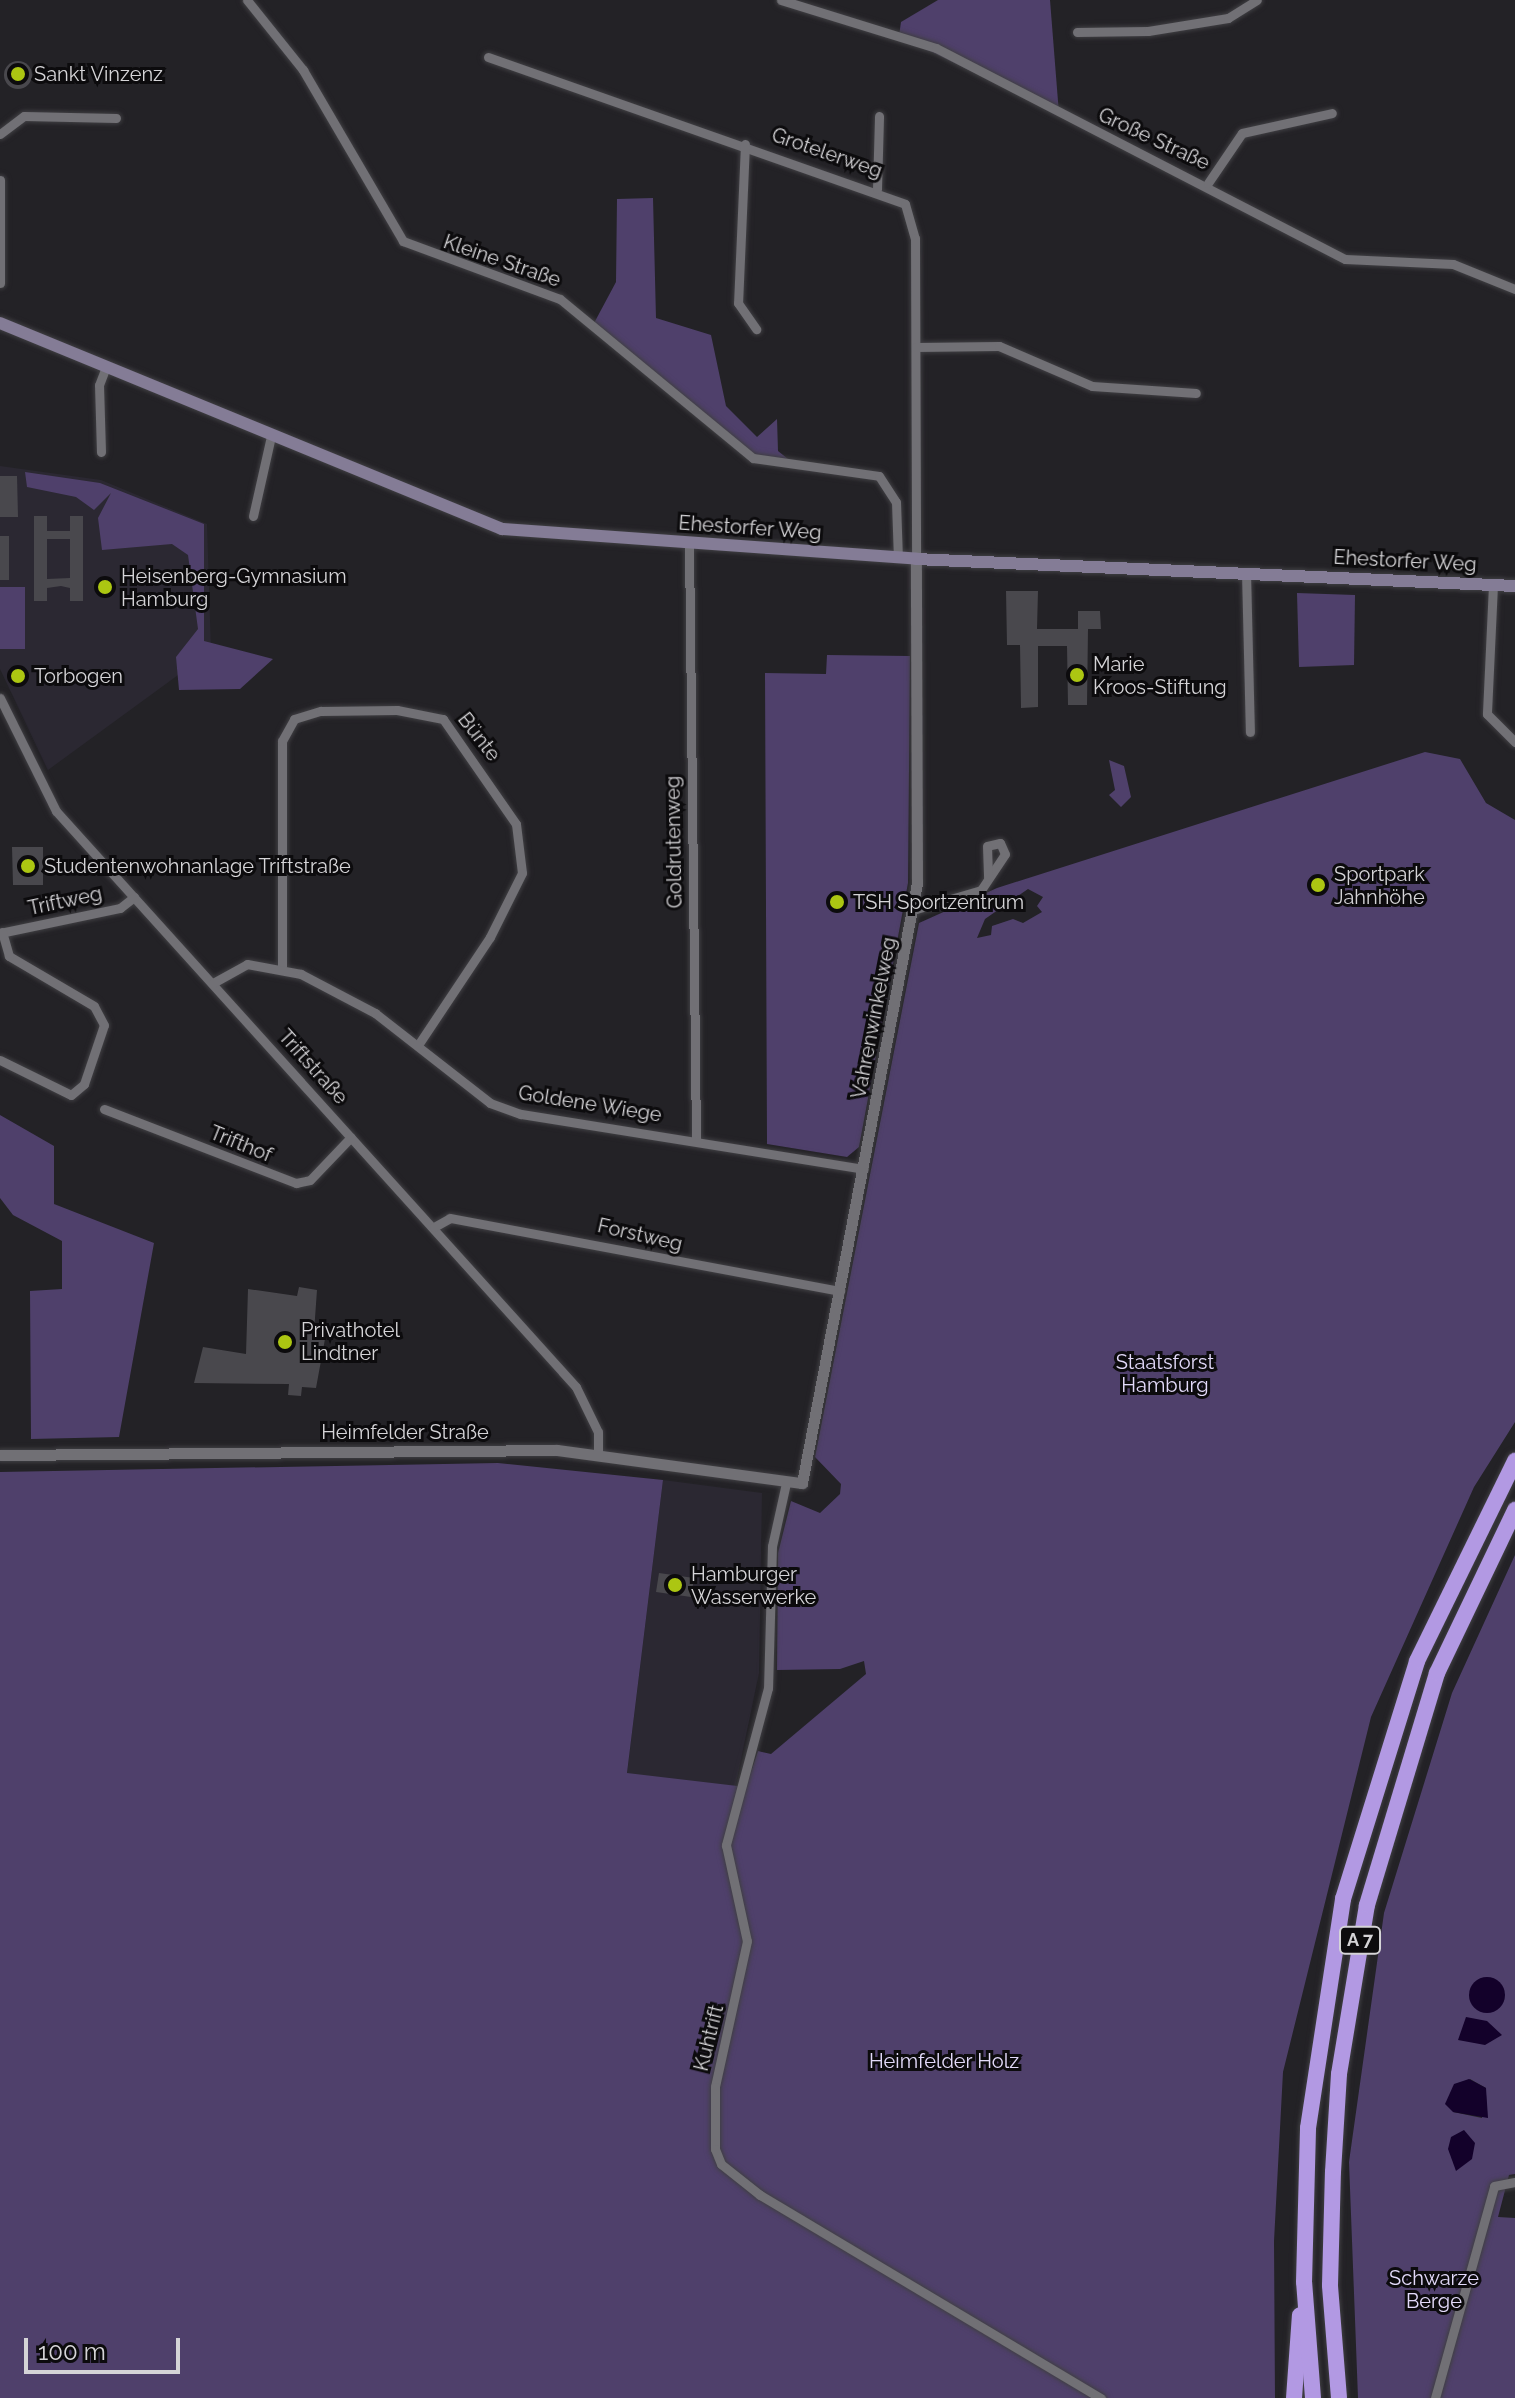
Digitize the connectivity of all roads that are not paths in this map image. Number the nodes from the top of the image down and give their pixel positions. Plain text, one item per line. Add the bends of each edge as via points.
1 (247, 0) edge
2 (781, 0) edge
3 (1257, 0) edge
4 (1077, 32) dead end
5 (488, 57) dead end
6 (1332, 113) dead end
7 (879, 116) dead end
8 (116, 118) dead end
9 (0, 134) edge
10 (745, 144) junction
11 (0, 180) edge
12 (1208, 183) junction
13 (877, 189) junction
14 (0, 283) edge
15 (1515, 289) edge
16 (0, 323) edge
17 (756, 329) dead end
18 (916, 347) junction
19 (106, 367) junction
20 (1196, 393) dead end
21 (271, 436) junction
22 (101, 452) dead end
23 (253, 516) dead end
24 (689, 543) junction
25 (898, 558) junction
26 (916, 559) junction
27 (1246, 572) junction
28 (1493, 585) junction
29 (1515, 586) edge
30 (0, 698) edge
31 (1250, 732) dead end
32 (1515, 742) edge
33 (988, 878) dead end
34 (134, 897) junction
35 (913, 910) junction
36 (1, 933) edge
37 (282, 966) junction
38 (213, 983) junction
39 (418, 1045) junction
40 (0, 1060) edge
41 (104, 1109) dead end
42 (351, 1137) junction
43 (696, 1140) junction
44 (864, 1169) junction
45 (434, 1227) junction
46 (840, 1291) junction
47 (0, 1455) edge
48 (598, 1455) junction
49 (1515, 1461) edge
50 (806, 1479) joint
51 (786, 1483) junction
52 (1515, 1510) edge
53 (1515, 2182) edge
54 (1304, 2282) junction
55 (1101, 2398) edge
56 (1294, 2398) edge
57 (1313, 2398) edge
58 (1339, 2398) edge
59 (1435, 2398) edge

1 - 25 street, Kleine Straße via 303,70 403,241 560,299 753,458 879,476 896,502
2 - 12 street, Große Straße via 936,48 1113,142
3 - 4 street via 1214,20 1148,31
5 - 10 street, Grotelerweg
6 - 12 street via 1242,133
7 - 13 street
8 - 9 street via 24,116
10 - 13 street, Grotelerweg
10 - 17 street via 738,303
11 - 14 street
12 - 15 street, Große Straße via 1345,259 1453,264
13 - 18 street, Grotelerweg via 897,196 912,216
16 - 19 main road, Ehestorfer Weg
18 - 20 street via 999,346 1092,386
18 - 26 street, Grotelerweg
19 - 21 main road, Ehestorfer Weg
19 - 22 street via 99,385
21 - 23 street
21 - 24 main road, Ehestorfer Weg via 490,526
24 - 25 main road, Ehestorfer Weg
24 - 43 street, Goldrutenweg
25 - 26 main road, Ehestorfer Weg
26 - 27 main road, Ehestorfer Weg
26 - 35 street, Vahrenwinkelweg
27 - 28 main road, Ehestorfer Weg
27 - 31 street
28 - 29 main road, Ehestorfer Weg
28 - 32 street via 1487,714
30 - 34 street, Triftstraße via 56,811
33 - 35 street via 977,893
34 - 36 street, Triftweg via 120,908
34 - 38 street, Triftstraße
35 - 44 street, Vahrenwinkelweg
36 - 40 street via 9,956 94,1006 104,1025 84,1084 71,1095
37 - 38 street, Goldene Wiege via 241,965
37 - 39 street, Goldene Wiege via 357,1001
37 - 39 street, Bünte via 282,741 294,719 321,711 397,710 443,719 516,824 522,873 490,937
38 - 42 street, Triftstraße
39 - 43 street, Goldene Wiege via 490,1103
41 - 42 street, Trifthof via 299,1184
42 - 45 street, Triftstraße
43 - 44 street, Goldene Wiege
44 - 46 street, Vahrenwinkelweg
45 - 46 street, Forstweg via 450,1218 466,1220
45 - 48 street, Triftstraße via 576,1387 598,1432
46 - 50 street, Vahrenwinkelweg
47 - 48 street, Heimfelder Straße via 396,1450
48 - 51 street, Heimfelder Straße
49 - 54 highway, A 7 via 1457,1569 1417,1661 1343,1899 1311,2098
50 - 51 street, Heimfelder Straße
51 - 55 street, Kuhtrift via 771,1564 768,1688 726,1845 747,1941 715,2087 715,2149 721,2164 760,2195
52 - 58 highway, A 7 via 1437,1673 1367,1905 1339,2074 1333,2172 1330,2285
53 - 59 street via 1494,2186
54 - 56 highway
54 - 57 highway, A 7

